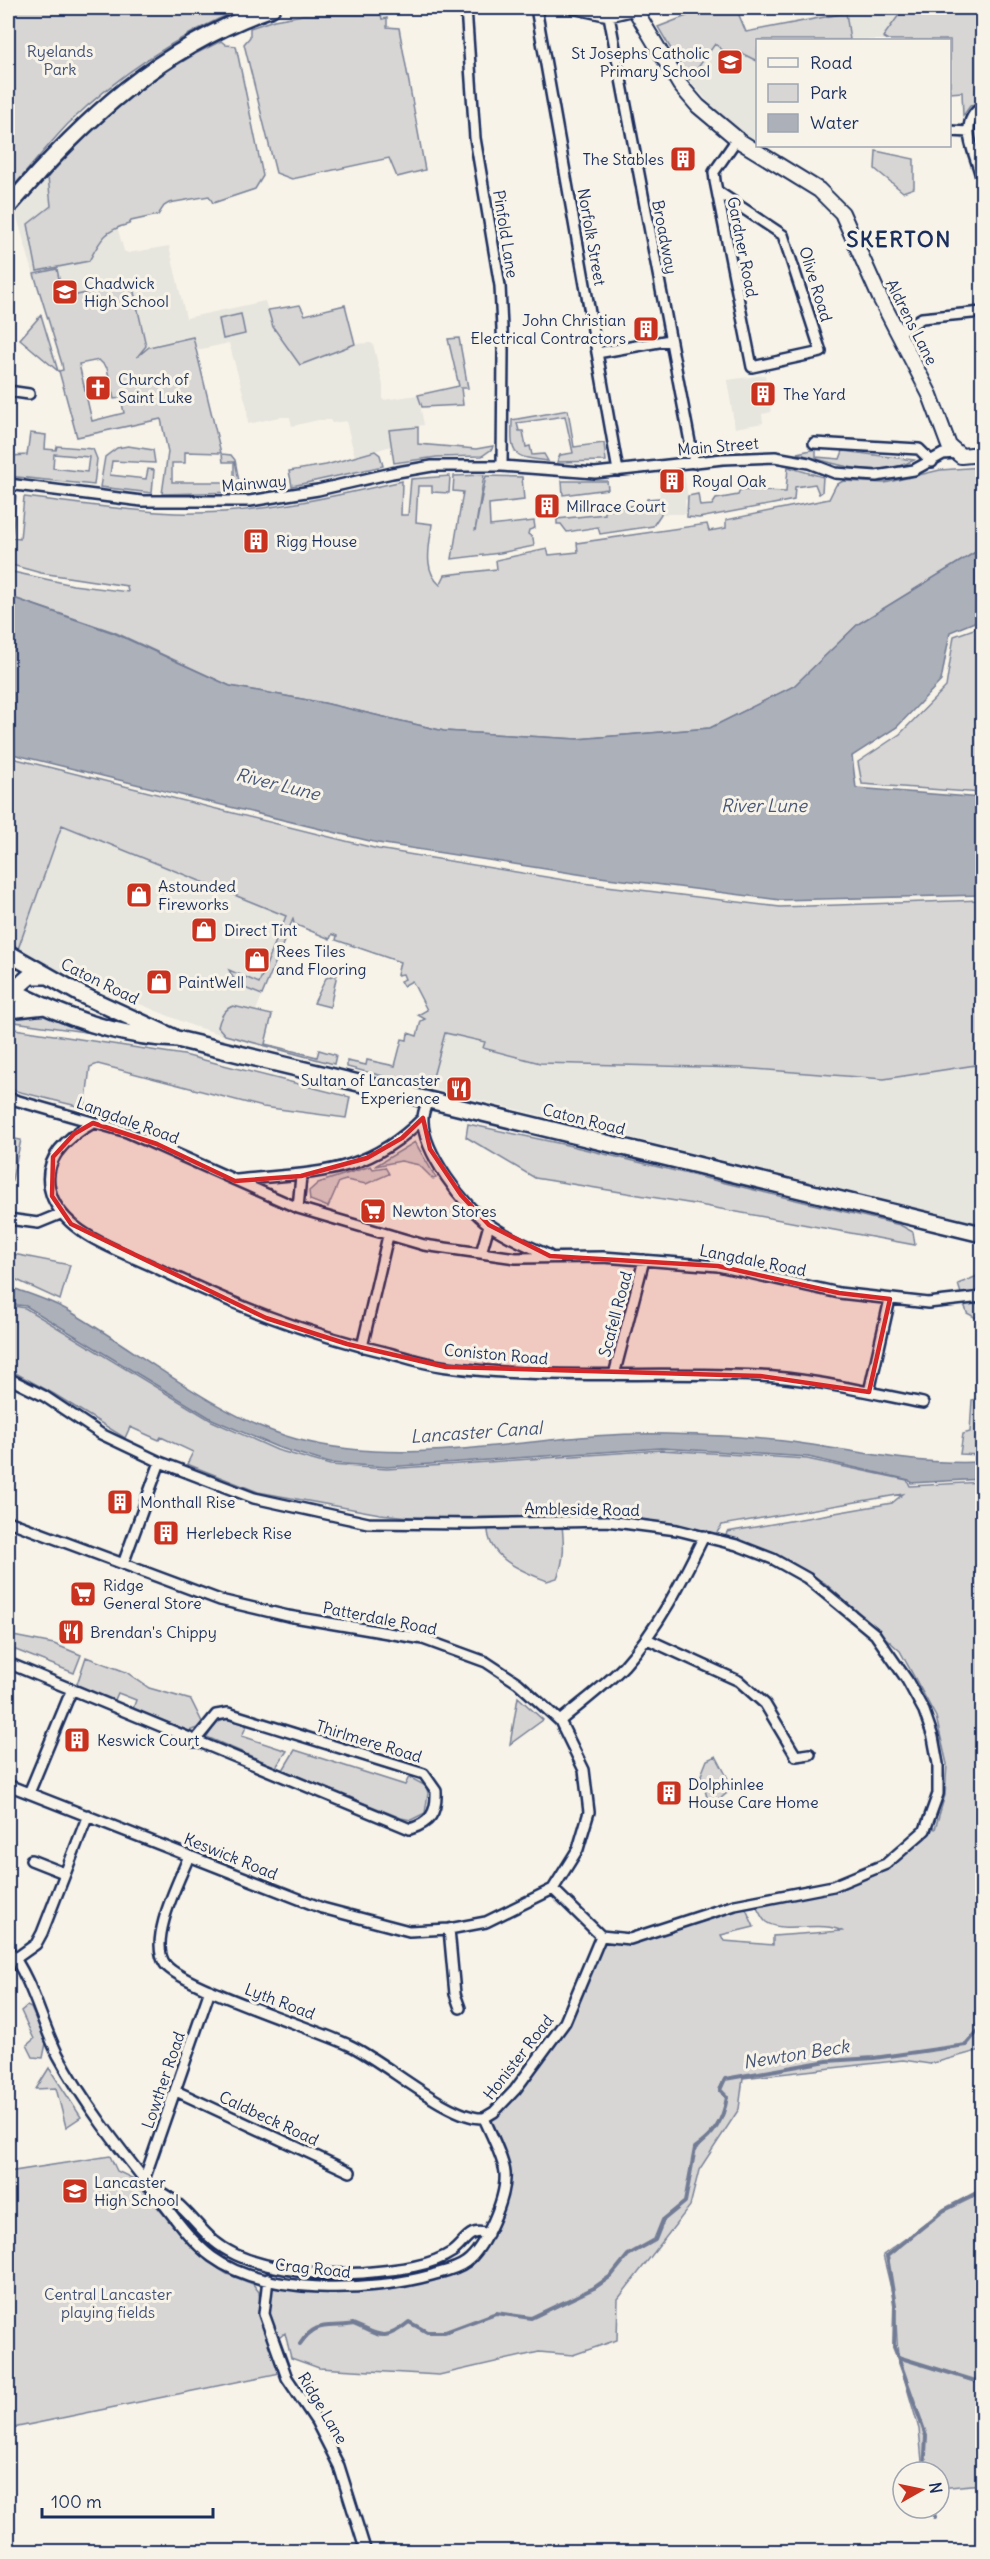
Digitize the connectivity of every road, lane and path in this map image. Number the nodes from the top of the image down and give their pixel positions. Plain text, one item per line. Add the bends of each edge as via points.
1 (272, 8) edge
2 (466, 8) edge
3 (536, 8) edge
4 (572, 8) edge
5 (634, 9) edge
6 (609, 16) junction
7 (982, 107) edge
8 (951, 131) edge
9 (969, 132) junction
10 (737, 139) junction
11 (982, 182) edge
12 (717, 191) junction
13 (8, 207) edge
14 (982, 312) edge
15 (898, 332) junction
16 (670, 340) junction
17 (597, 353) junction
18 (752, 367) joint
19 (8, 391) edge
20 (29, 394) dead end
21 (814, 444) dead end
22 (955, 453) junction
23 (982, 454) edge
24 (932, 462) junction
25 (694, 463) junction
26 (502, 466) junction
27 (618, 471) junction
28 (8, 484) edge
29 (8, 953) edge
30 (49, 976) junction
31 (9, 991) edge
32 (45, 1006) junction
33 (8, 1010) edge
34 (177, 1039) junction
35 (8, 1098) edge
36 (428, 1100) junction
37 (423, 1118) junction
38 (93, 1123) junction
39 (301, 1176) junction
40 (235, 1181) junction
41 (298, 1208) junction
42 (60, 1214) junction
43 (8, 1219) edge
44 (489, 1225) junction
45 (982, 1234) edge
46 (388, 1236) junction
47 (482, 1253) junction
48 (550, 1256) junction
49 (644, 1260) junction
50 (982, 1297) edge
51 (890, 1299) junction
52 (362, 1347) junction
53 (614, 1375) junction
54 (8, 1378) edge
55 (869, 1392) junction
56 (923, 1403) dead end
57 (160, 1462) junction
58 (8, 1521) edge
59 (704, 1536) junction
60 (123, 1564) junction
61 (647, 1639) junction
62 (8, 1663) edge
63 (72, 1689) junction
64 (561, 1720) junction
65 (194, 1742) junction
66 (810, 1754) dead end
67 (8, 1785) edge
68 (29, 1793) junction
69 (88, 1815) junction
70 (189, 1856) junction
71 (31, 1860) dead end
72 (64, 1873) junction
73 (553, 1889) junction
74 (448, 1929) junction
75 (601, 1936) junction
76 (8, 1949) edge
77 (15, 1959) junction
78 (210, 1990) junction
79 (460, 2008) dead end
80 (176, 2091) junction
81 (484, 2118) junction
82 (350, 2172) dead end
83 (144, 2180) junction
84 (152, 2189) junction
85 (488, 2234) junction
86 (268, 2279) junction
87 (366, 2552) edge

1 - 13 main road via 202,38 144,74 83,127
2 - 26 street, Pinfold Lane via 475,138 500,286
3 - 17 street, Norfolk Street
4 - 6 street, Aldrens Lane
5 - 6 street, Aldrens Lane
5 - 10 street, Aldrens Lane via 680,86
6 - 16 street, Broadway
7 - 9 street via 970,120
8 - 9 street
9 - 11 street
10 - 12 street, Gardner Road via 714,172
10 - 15 street, Aldrens Lane via 819,190 836,205
12 - 18 street, Gardner Road
12 - 18 street, Olive Road via 783,235 820,349
14 - 15 street via 922,318
15 - 22 street, Aldrens Lane
16 - 17 street
16 - 25 street, Broadway
17 - 27 street, Norfolk Street
19 - 20 street
21 - 24 street via 920,449
22 - 23 street
22 - 24 street, Main Street via 943,454
24 - 25 street, Main Street via 902,473 862,477 783,458
25 - 27 street, Main Street
26 - 27 street, Main Street
26 - 28 street, Mainway via 432,466 250,501 141,501
29 - 30 main road, Caton Road
30 - 31 main road via 30,976
30 - 34 main road, Caton Road
31 - 32 main road, Caton Road
32 - 33 main road
32 - 34 main road, Caton Road via 111,1029
34 - 36 main road, Caton Road
35 - 38 street, Langdale Road
36 - 37 street
36 - 45 main road, Caton Road
37 - 39 street, Langdale Road via 402,1138 367,1158 328,1172
37 - 44 street via 426,1140 436,1160
38 - 40 street, Langdale Road via 157,1144
38 - 42 street via 74,1134 53,1157 49,1182
39 - 40 street, Langdale Road
39 - 41 street
40 - 41 street, Langdale Road
41 - 46 street, Langdale Road
42 - 43 street via 38,1223
42 - 52 street, Coniston Road via 84,1232 222,1300
44 - 47 street
44 - 48 street
46 - 47 street, Langdale Road
46 - 52 street
47 - 48 street, Langdale Road via 516,1258
48 - 49 street, Langdale Road
49 - 51 street, Langdale Road via 718,1266 839,1293
49 - 53 street, Scafell Road
50 - 51 street, Langdale Road via 928,1303
51 - 55 street
52 - 53 street, Coniston Road via 446,1367
53 - 55 street, Coniston Road via 760,1376
54 - 57 street, Ambleside Road via 44,1396 101,1434
55 - 56 street, Coniston Road
57 - 59 street, Ambleside Road via 254,1498 368,1523 607,1521
57 - 60 street
58 - 60 street, Patterdale Road
59 - 61 street via 672,1602
59 - 75 street, Ambleside Road via 773,1559 807,1578 875,1634 891,1653 924,1710 938,1764 938,1794 925,1830 886,1863 833,1886 735,1905 630,1939
60 - 64 street, Patterdale Road via 220,1600 423,1639 461,1651 512,1678
61 - 64 street via 622,1668
61 - 66 street via 740,1681 765,1704 796,1756
62 - 63 street, Thirlmere Road
63 - 65 street, Thirlmere Road
63 - 68 street
64 - 73 street, Patterdale Road via 584,1770 589,1812 578,1849
65 - 65 street, Thirlmere Road via 410,1829 427,1824 434,1813 436,1791 424,1774 228,1713 216,1715
67 - 68 street, Keswick Road
68 - 69 street, Keswick Road
69 - 70 street, Keswick Road
69 - 72 street
70 - 74 street, Keswick Road via 322,1908 409,1931
70 - 78 street, Lyth Road via 160,1932 161,1950 165,1964 175,1973
71 - 72 street
72 - 77 street via 36,1944
73 - 74 street, Keswick Road via 486,1922
73 - 75 street
74 - 79 street via 454,1994
75 - 81 street, Honister Road via 565,2022 514,2090
76 - 77 street, Crag Road
77 - 83 street, Crag Road via 60,2057
78 - 80 street, Lowther Road
78 - 81 street, Lyth Road via 350,2045 441,2102 472,2117
80 - 82 street, Caldbeck Road
80 - 83 street, Lowther Road
81 - 85 street, Crag Road via 505,2173
83 - 84 street, Crag Road
84 - 85 street, Crag Road via 164,2193 230,2252 288,2269 362,2273 417,2265 452,2252 472,2232
84 - 86 street, Crag Road via 211,2257 238,2271
85 - 86 street, Crag Road via 466,2262 420,2278 364,2288
86 - 87 street, Ridge Lane via 264,2314 286,2378 316,2421 339,2466

